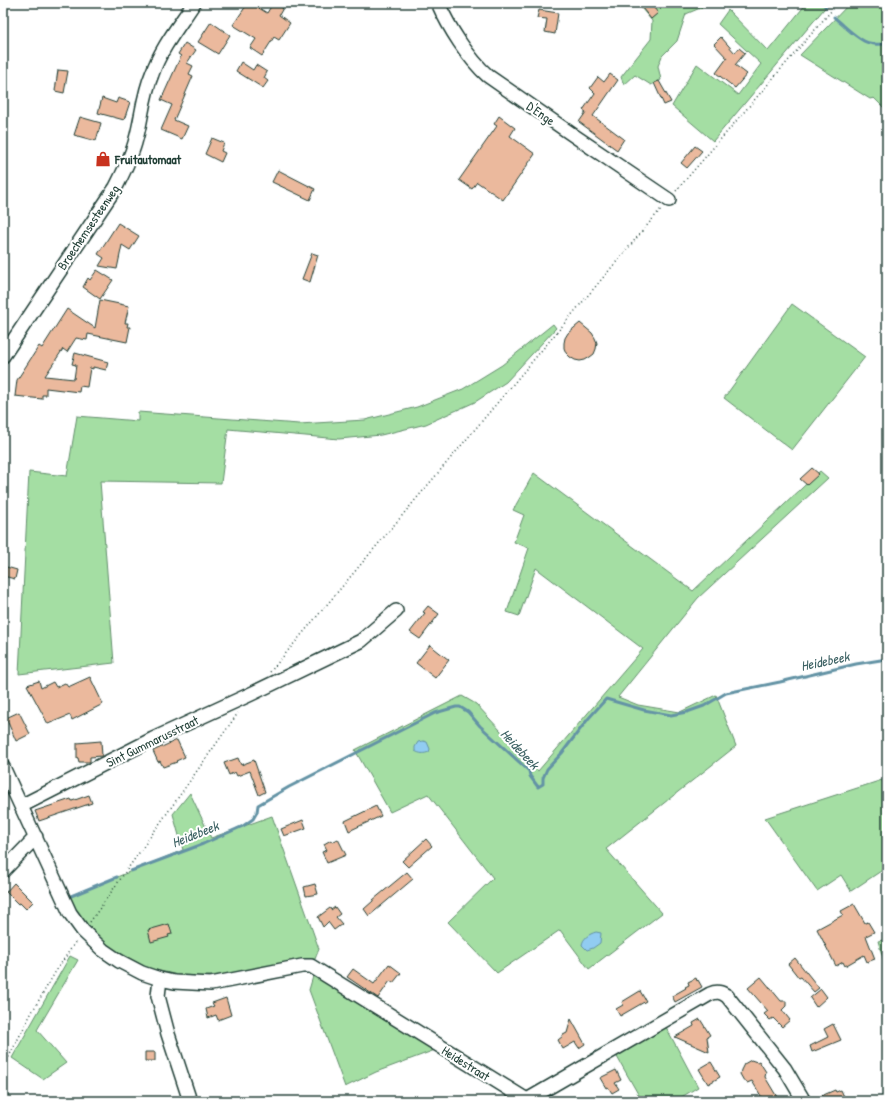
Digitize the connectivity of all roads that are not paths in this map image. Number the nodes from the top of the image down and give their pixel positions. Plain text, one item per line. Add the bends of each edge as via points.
1 (194, 3) edge
2 (438, 3) edge
3 (668, 200) road end
4 (3, 356) edge
5 (396, 611) dead end
6 (3, 767) edge
7 (21, 806) junction
8 (36, 838) junction
9 (3, 871) edge
10 (160, 979) junction
11 (190, 1101) edge
12 (804, 1101) edge

1 - 4 street, Broechemsesteenweg via 158,59 151,75 137,138 116,187
2 - 3 street, D'Enge via 478,68
5 - 7 street, Sint Gummarusstraat via 361,641 153,739
6 - 7 street
7 - 8 street
8 - 9 street
8 - 10 street via 70,913 83,931 119,961
10 - 11 street via 158,996
10 - 12 street, Heidestraat via 211,984 311,966 527,1100 710,994 722,993 781,1062

